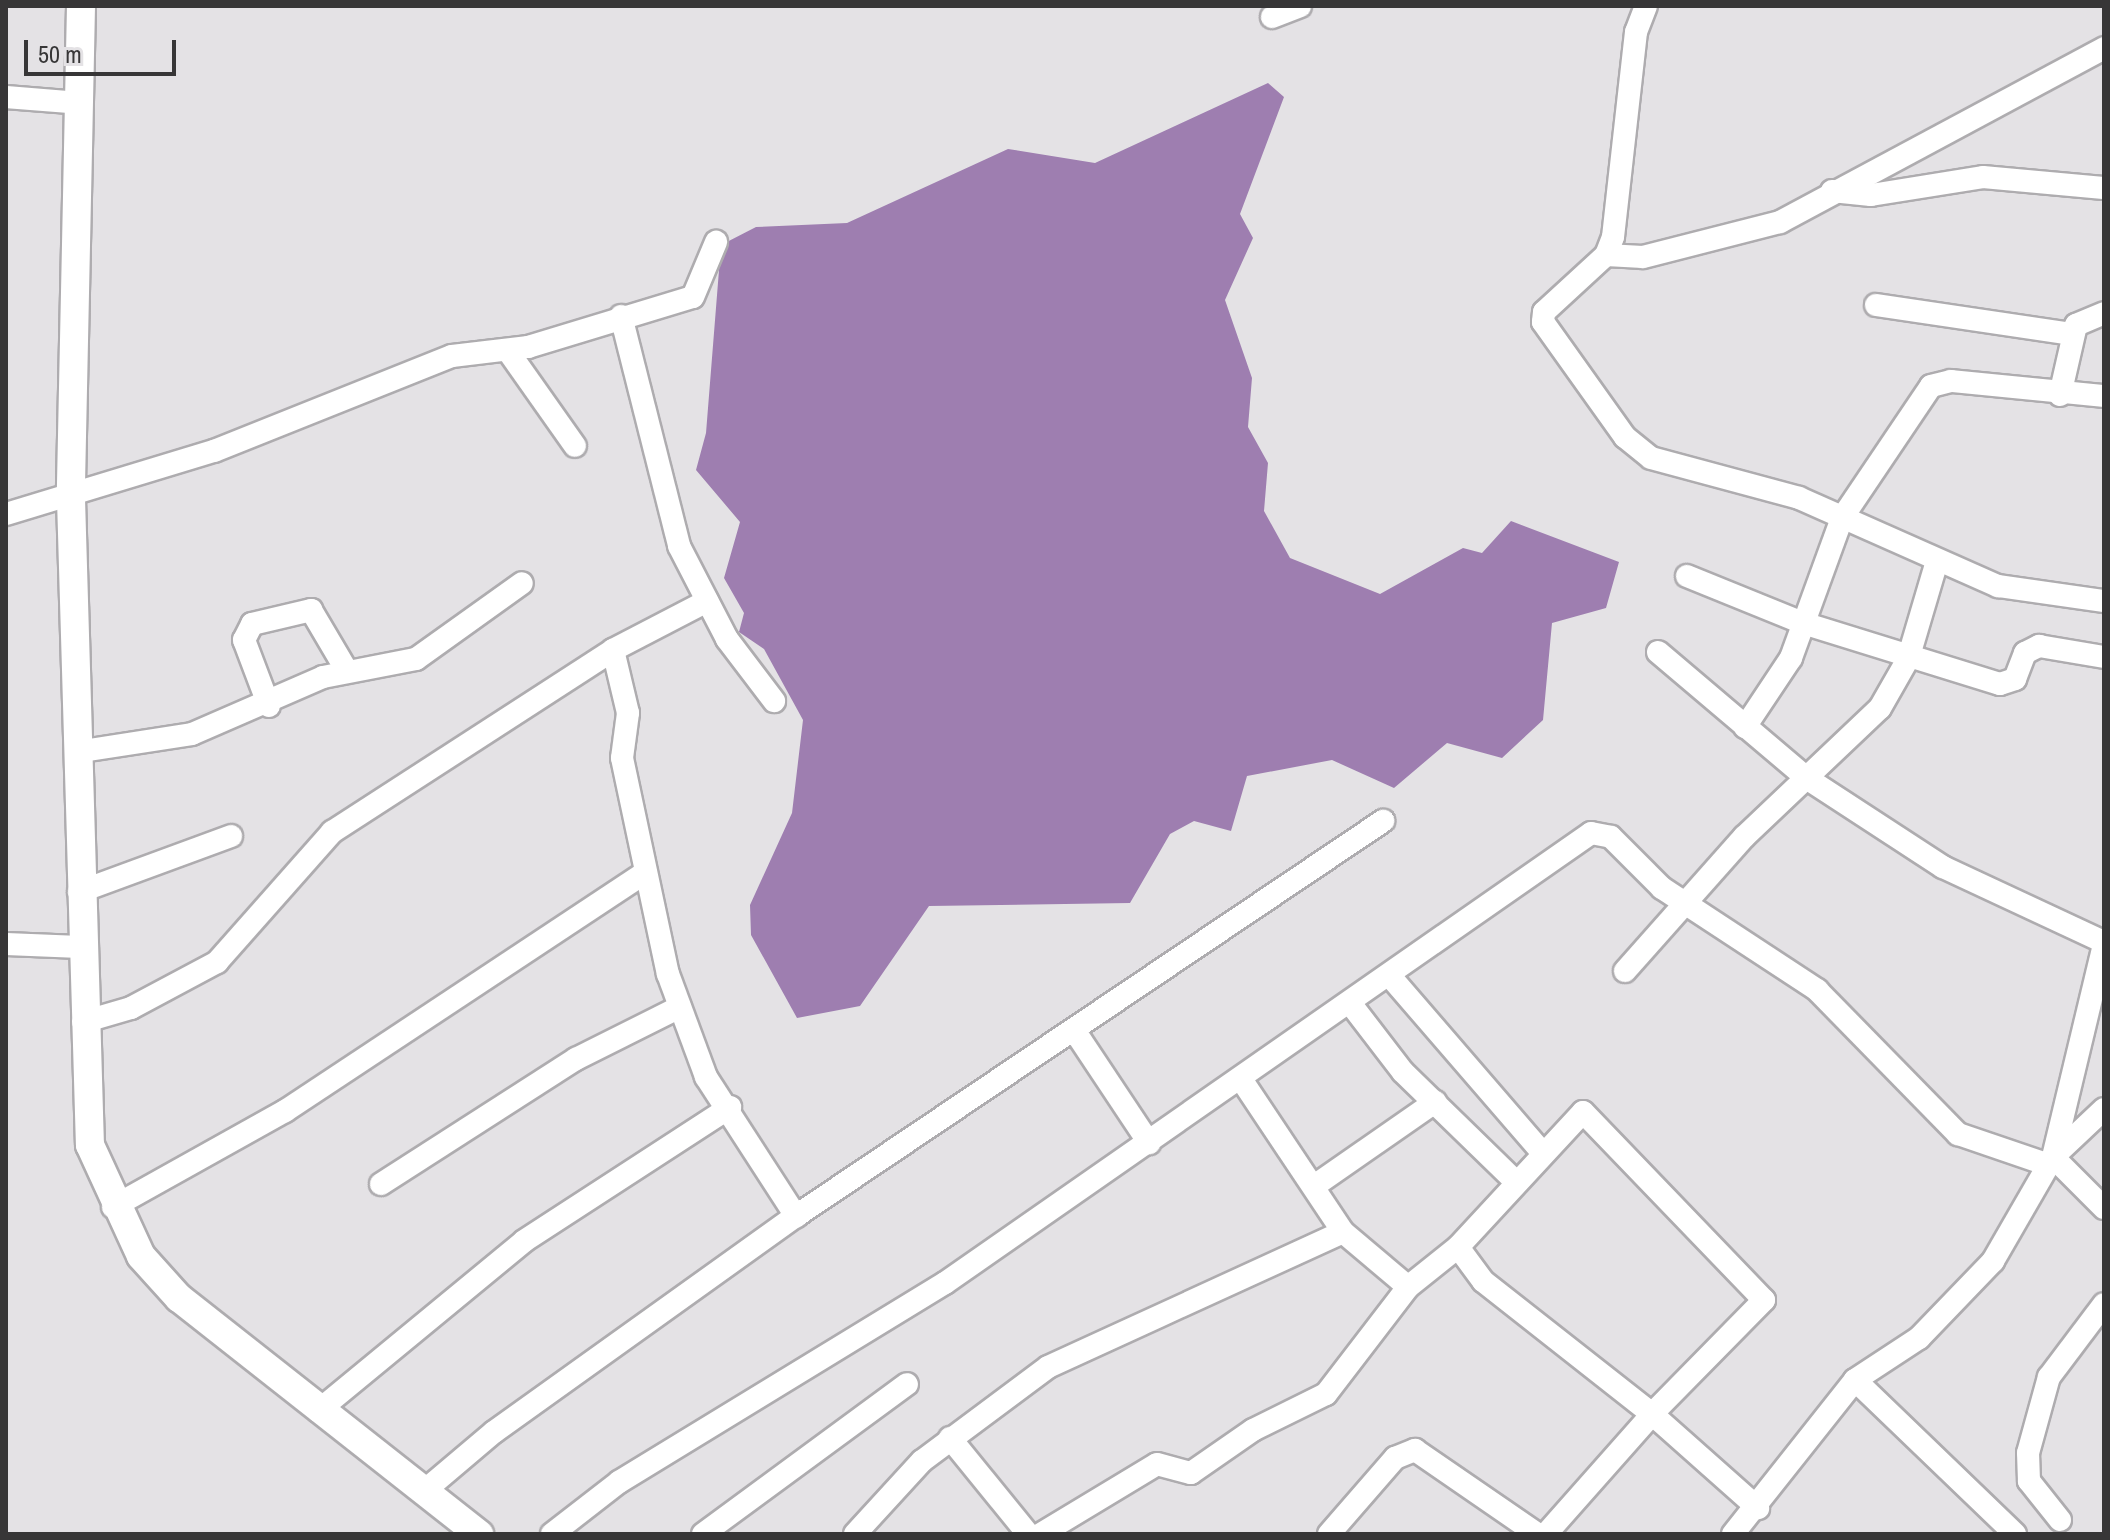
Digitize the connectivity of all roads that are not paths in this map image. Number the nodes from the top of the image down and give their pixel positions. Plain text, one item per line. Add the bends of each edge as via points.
1 (81, 6) edge
2 (1300, 6) edge
3 (1646, 6) edge
4 (1272, 17) dead end
5 (2104, 48) edge
6 (6, 97) edge
7 (81, 103) junction
8 (2104, 188) edge
9 (1832, 191) junction
10 (716, 242) dead end
11 (1606, 255) junction
12 (1876, 305) dead end
13 (2104, 313) edge
14 (621, 316) junction
15 (2072, 334) junction
16 (508, 351) junction
17 (2060, 395) junction
18 (2104, 396) edge
19 (575, 446) dead end
20 (71, 499) junction
21 (6, 514) edge
22 (1842, 518) junction
23 (1937, 561) junction
24 (1687, 576) dead end
25 (522, 583) dead end
26 (707, 601) junction
27 (2104, 601) edge
28 (1803, 623) junction
29 (613, 650) junction
30 (1658, 652) dead end
31 (2104, 657) edge
32 (1908, 659) junction
33 (347, 671) junction
34 (774, 701) dead end
35 (269, 706) junction
36 (1745, 727) junction
37 (76, 752) junction
38 (1808, 779) junction
39 (1383, 821) dead end
40 (231, 836) dead end
41 (644, 873) junction
42 (79, 892) junction
43 (1685, 903) junction
44 (2104, 943) edge
45 (6, 944) edge
46 (80, 947) junction
47 (1625, 971) dead end
48 (1389, 975) junction
49 (1350, 1003) junction
50 (680, 1007) junction
51 (83, 1022) junction
52 (1074, 1030) junction
53 (1241, 1079) junction
54 (1435, 1102) junction
55 (730, 1107) junction
56 (2104, 1109) edge
57 (1149, 1143) junction
58 (1542, 1152) junction
59 (2051, 1161) junction
60 (1514, 1180) junction
61 (381, 1184) dead end
62 (1317, 1184) junction
63 (113, 1207) junction
64 (2104, 1208) edge
65 (796, 1216) junction
66 (1343, 1232) junction
67 (1458, 1247) junction
68 (1408, 1287) junction
69 (2104, 1304) edge
70 (1855, 1380) junction
71 (907, 1384) dead end
72 (318, 1411) junction
73 (1652, 1414) junction
74 (950, 1438) junction
75 (423, 1492) junction
76 (1758, 1508) junction
77 (2060, 1520) dead end
78 (1334, 1533) edge
79 (479, 1534) edge
80 (552, 1534) edge
81 (703, 1534) edge
82 (855, 1534) edge
83 (1028, 1534) edge
84 (1041, 1534) edge
85 (1537, 1534) edge
86 (1546, 1534) edge
87 (1733, 1534) edge
88 (2015, 1534) edge

1 - 7 main road
2 - 4 street
3 - 11 street via 1636,32 1624,162
5 - 9 street
6 - 7 street
7 - 20 main road
8 - 9 street via 1983,177 1871,195
9 - 11 street via 1740,235 1643,257
10 - 14 street via 693,297
11 - 22 street via 1552,302 1543,322 1625,437 1651,458 1799,498
12 - 15 street
13 - 15 street via 2084,318
14 - 16 street
14 - 26 street via 679,546
15 - 17 street
16 - 19 street
16 - 20 street via 452,356
17 - 18 street
17 - 22 street via 1951,381 1931,386
20 - 21 street
20 - 37 main road
22 - 23 street
22 - 28 street
23 - 27 street via 2016,590
23 - 32 street
24 - 28 street
25 - 33 street via 431,652
26 - 29 street
26 - 34 street
28 - 32 street
28 - 36 street via 1791,658
29 - 41 street via 628,713 622,758
29 - 51 street via 332,832 217,962 143,1003
30 - 36 street
31 - 32 street via 2039,646 2025,653 2015,679 2000,684
32 - 38 street via 1880,708
33 - 35 street
33 - 35 street via 311,610 252,624 244,640
35 - 37 street via 192,734
36 - 38 street
37 - 42 main road
38 - 43 street
38 - 44 street via 1943,867
39 - 52 street
40 - 42 street
41 - 50 street
41 - 63 street via 285,1111
42 - 46 main road
43 - 47 street
43 - 48 street via 1611,837 1591,833
43 - 59 street via 1817,990 1958,1134
44 - 59 street
45 - 46 street
46 - 51 main road
48 - 49 street
48 - 58 street
49 - 53 street
49 - 54 street
50 - 55 street via 706,1077
50 - 61 street via 576,1059
51 - 63 main road via 90,1145
52 - 57 street
52 - 65 street
53 - 57 street
53 - 62 street
54 - 60 street
54 - 62 street
55 - 65 street
55 - 72 street via 505,1255
56 - 59 street
57 - 80 street via 863,1336 619,1482
58 - 60 street
58 - 73 street via 1583,1112 1764,1300
59 - 64 street
59 - 70 street via 1993,1261 1919,1338
60 - 67 street
62 - 66 street
63 - 72 main road via 141,1256 179,1298
65 - 75 street via 494,1432
66 - 68 street
66 - 74 street via 1176,1314 1099,1339
67 - 68 street
67 - 73 street via 1483,1281
68 - 84 street via 1326,1394 1253,1430 1191,1473 1157,1464
69 - 77 street via 2049,1377 2028,1453 2029,1481
70 - 76 street
70 - 88 street
71 - 81 street
72 - 75 main road
73 - 76 street
73 - 86 street
74 - 82 street
74 - 83 street
75 - 79 main road
76 - 87 street
78 - 85 street via 1395,1458 1415,1450

